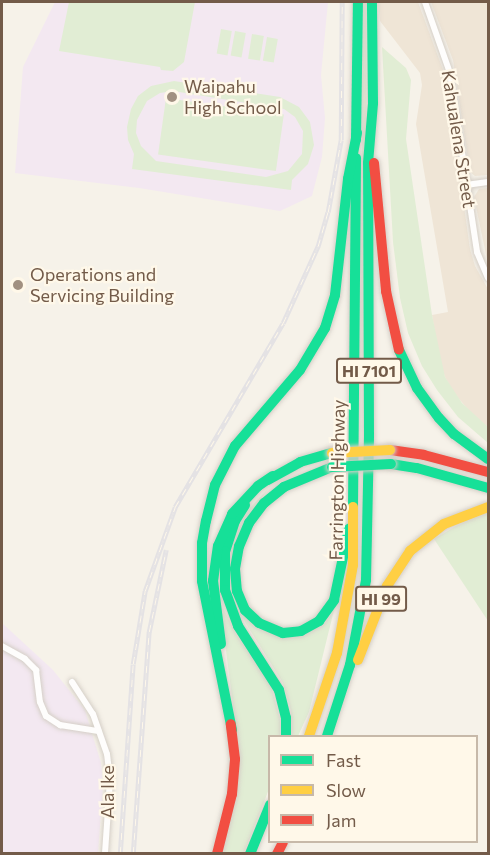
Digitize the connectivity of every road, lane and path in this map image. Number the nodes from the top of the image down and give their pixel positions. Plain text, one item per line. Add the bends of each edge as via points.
1 (358, 2) edge
2 (372, 2) edge
3 (425, 2) edge
4 (373, 103) junction
5 (357, 134) junction
6 (489, 182) edge
7 (466, 185) junction
8 (489, 278) edge
9 (489, 459) edge
10 (356, 470) junction
11 (489, 472) edge
12 (273, 476) junction
13 (489, 488) edge
14 (489, 507) edge
15 (2, 646) edge
16 (72, 682) dead end
17 (232, 730) junction
18 (99, 731) junction
19 (286, 735) edge
20 (309, 735) edge
21 (328, 735) edge
22 (328, 735) edge
23 (268, 810) edge
24 (268, 828) edge
25 (105, 854) edge
26 (217, 854) edge
27 (250, 854) edge
28 (256, 854) edge

1 - 5 main road, Farrington Highway / HI 7101
2 - 4 main road, Farrington Highway / HI 7101
3 - 7 street, Kahualena Street via 450,73
4 - 9 main road via 380,239 400,354 417,388 439,418 461,440
4 - 21 main road, Farrington Highway / HI 7101 via 368,164 366,580 351,665
5 - 10 main road, Farrington Highway / HI 7101
5 - 17 main road via 336,286 325,328 300,370 235,446 215,485 206,521 202,581
6 - 7 street
7 - 8 street, Kahualena Street via 477,252
10 - 13 main road, bridge via 346,544 330,608 319,621 301,631 283,633 266,628 245,610 237,591 235,569 243,534 272,495 307,475 332,467 391,464
10 - 20 main road, Farrington Highway / HI 7101 via 353,565 346,617
11 - 12 main road, bridge via 390,450 332,453 300,462
12 - 17 main road via 232,514 215,558 213,581
12 - 19 main road via 250,498 235,521 225,551 224,577 232,614 279,690
14 - 22 main road, HI 99 via 454,519 432,532 394,573
15 - 18 street via 36,670 46,716 60,725
16 - 18 street, Ala Ike
17 - 26 main road via 232,794
18 - 25 street, Ala Ike via 110,780
23 - 27 main road
24 - 28 main road

